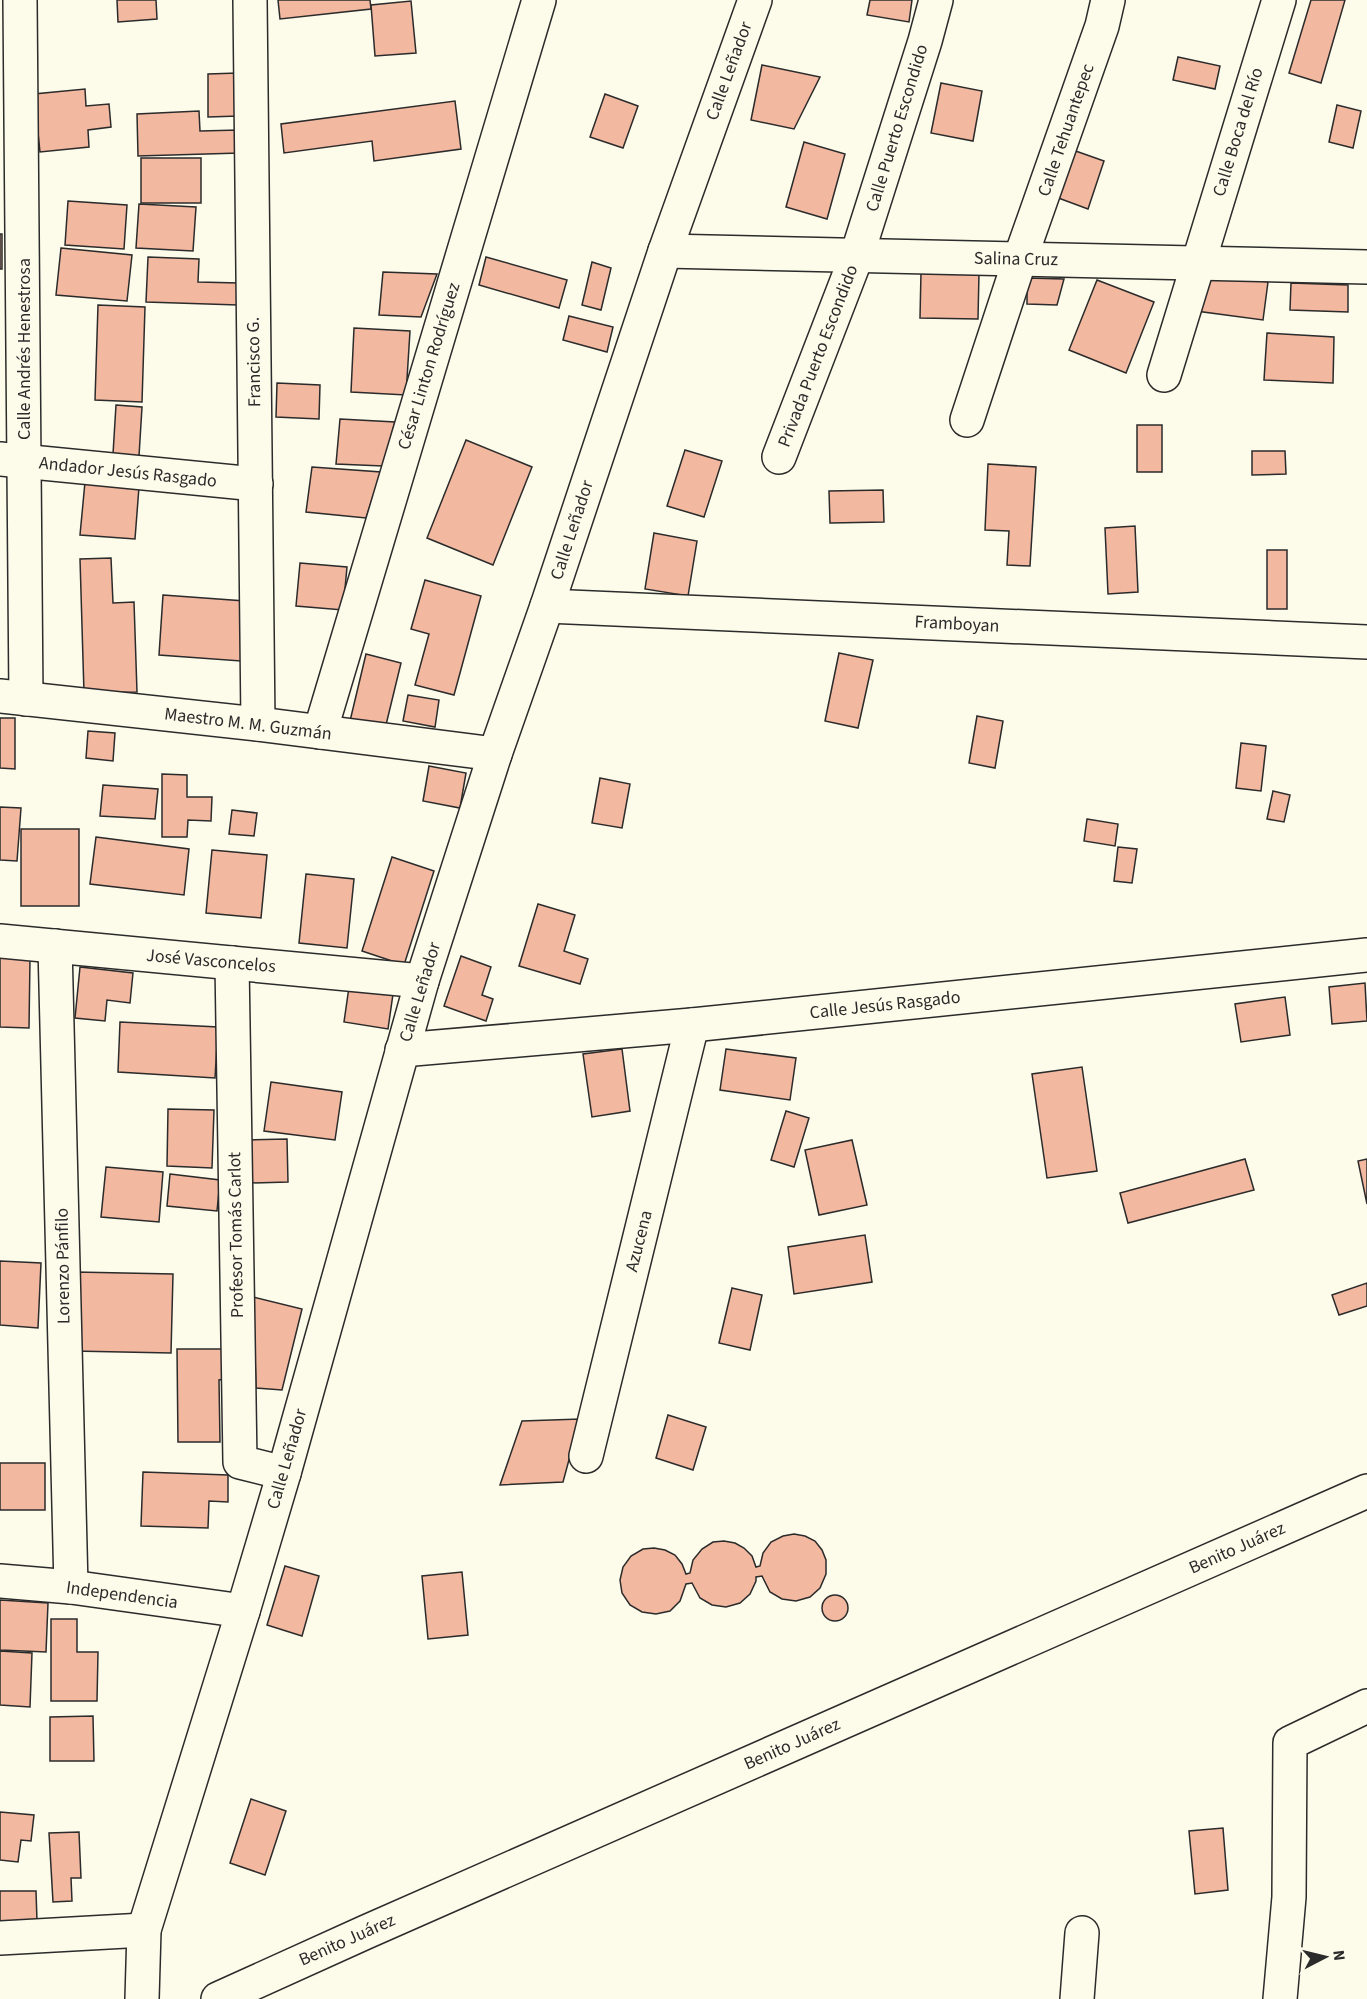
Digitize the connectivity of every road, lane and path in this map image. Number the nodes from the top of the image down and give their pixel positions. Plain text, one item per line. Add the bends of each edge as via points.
1 (20, 0) edge
2 (250, 0) edge
3 (539, 0) edge
4 (755, 0) edge
5 (936, 0) edge
6 (1108, 0) edge
7 (1279, 0) edge
8 (665, 251) junction
9 (857, 255) junction
10 (1020, 259) junction
11 (1198, 263) junction
12 (1367, 267) edge
13 (1164, 375) dead end
14 (967, 420) dead end
15 (779, 457) dead end
16 (13, 460) edge
17 (256, 484) junction
18 (547, 606) junction
19 (1367, 642) edge
20 (13, 698) edge
21 (258, 724) junction
22 (320, 732) junction
23 (495, 754) junction
24 (0, 941) edge
25 (54, 946) junction
26 (1367, 955) edge
27 (232, 963) junction
28 (422, 981) junction
29 (692, 1025) junction
30 (402, 1050) junction
31 (586, 1456) dead end
32 (284, 1473) junction
33 (1367, 1491) edge
34 (0, 1581) edge
35 (70, 1587) junction
36 (243, 1611) junction
37 (1367, 1706) edge
38 (144, 1930) junction
39 (1082, 1933) dead end
40 (0, 1938) edge
41 (142, 1999) edge
42 (218, 1999) edge
43 (1077, 1999) edge
44 (1280, 1999) edge

1 - 16 street, Calle Andrés Henestrosa
2 - 17 street, Francisco G.
3 - 22 street, César Linton Rodríguez
4 - 8 street, Calle Leñador
5 - 9 street, Calle Puerto Escondido
6 - 10 street, Calle Tehuantepec
7 - 11 street, Calle Boca del Río
8 - 9 street, Salina Cruz
8 - 18 street, Calle Leñador
9 - 10 street, Salina Cruz
9 - 15 street, Privada Puerto Escondido
10 - 11 street, Salina Cruz
10 - 14 street, Calle Tehuantepec
11 - 12 street, Salina Cruz
11 - 13 street, Calle Boca del Río
16 - 17 street, Andador Jesús Rasgado
16 - 20 street, Calle Andrés Henestrosa
17 - 21 street, Francisco G.
18 - 19 street, Framboyan
18 - 23 street, Calle Leñador
20 - 21 street, Maestro M. M. Guzmán
21 - 22 street, Maestro M. M. Guzmán
22 - 23 street, Maestro M. M. Guzmán
23 - 28 street, Calle Leñador
24 - 25 street, José Vasconcelos
25 - 27 street, José Vasconcelos
25 - 35 street, Lorenzo Pánfilo
26 - 29 street, Calle Jesús Rasgado
27 - 28 street, José Vasconcelos
27 - 32 street, Profesor Tomás Carlot via 240,1462
28 - 30 street, Calle Leñador
29 - 30 street, Calle Jesús Rasgado
29 - 31 street, Azucena
30 - 32 street, Calle Leñador
32 - 36 street, Calle Leñador
33 - 42 street, Benito Juárez
34 - 35 street, Independencia
35 - 36 street, Independencia
36 - 38 street, Calle Leñador
37 - 44 street via 1290,1743 1289,1897
38 - 40 street
38 - 41 street, Calle Leñador
39 - 43 street

